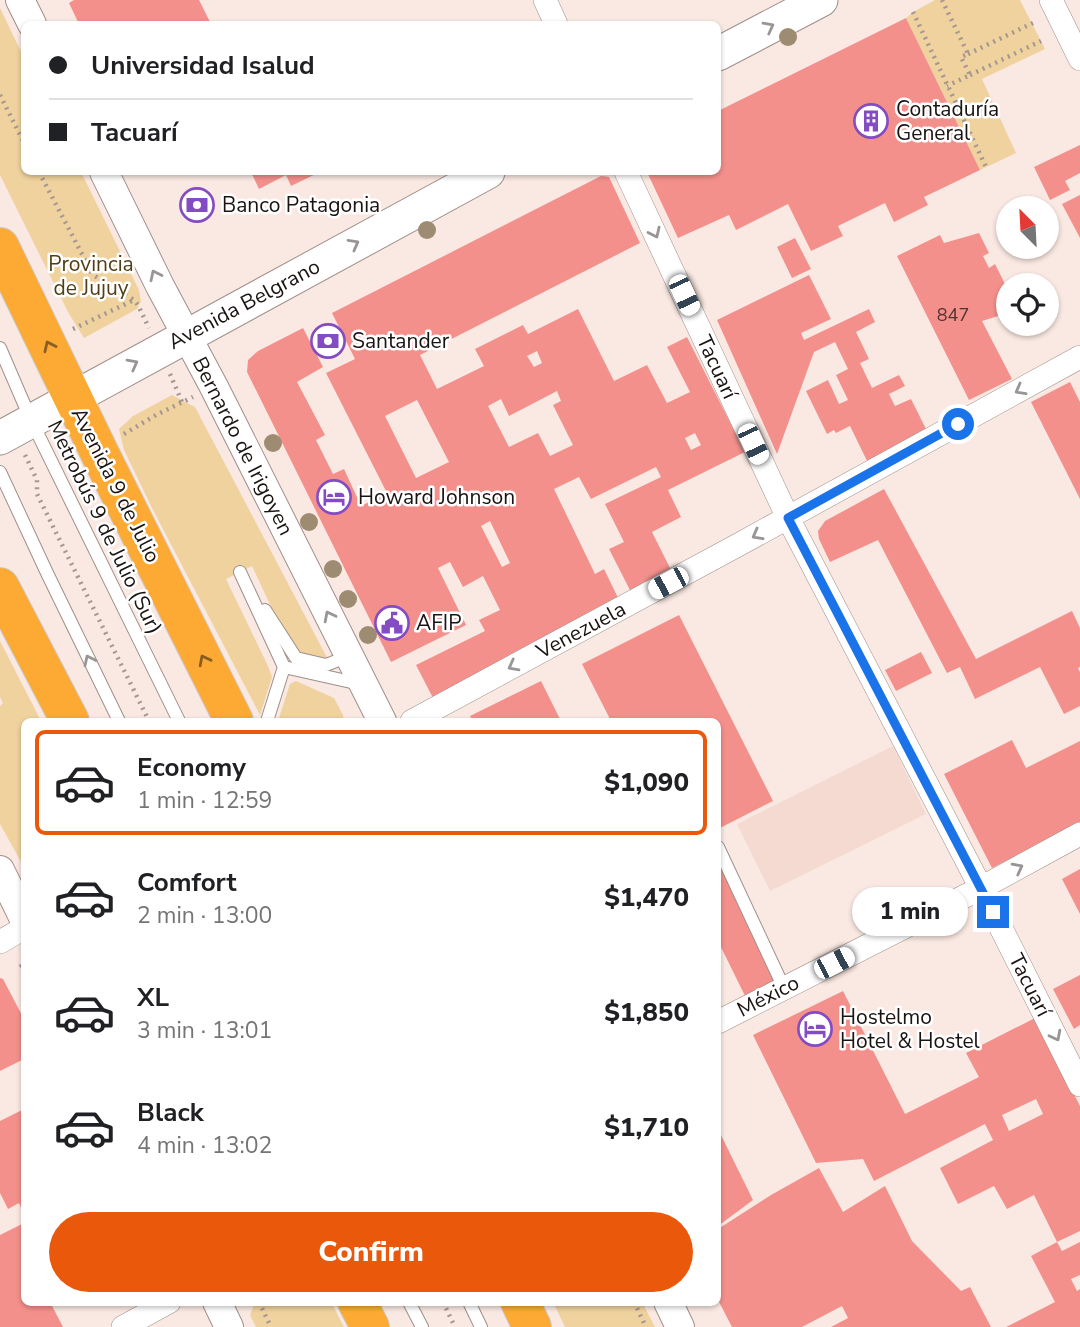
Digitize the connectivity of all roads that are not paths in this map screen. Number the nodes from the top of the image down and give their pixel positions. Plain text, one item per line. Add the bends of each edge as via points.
1 (20, 0) edge
2 (545, 0) edge
3 (821, 0) edge
4 (1054, 6) edge
5 (30, 21) edge
6 (555, 21) edge
7 (721, 52) edge
8 (1080, 59) edge
9 (105, 175) edge
10 (482, 175) edge
11 (627, 175) edge
12 (0, 247) edge
13 (173, 342) junction
14 (0, 348) edge
15 (1080, 357) edge
16 (72, 397) junction
17 (15, 429) edge
18 (0, 472) edge
19 (788, 518) junction
20 (0, 587) edge
21 (349, 656) junction
22 (284, 667) junction
23 (363, 685) junction
24 (68, 718) edge
25 (119, 718) edge
26 (177, 718) edge
27 (232, 718) edge
28 (268, 718) edge
29 (380, 718) edge
30 (418, 718) edge
31 (1080, 834) edge
32 (721, 853) edge
33 (0, 870) edge
34 (981, 888) junction
35 (21, 913) edge
36 (21, 930) edge
37 (0, 942) edge
38 (784, 988) junction
39 (721, 1021) edge
40 (1080, 1084) edge
41 (162, 1306) edge
42 (219, 1306) edge
43 (359, 1306) edge
44 (412, 1306) edge
45 (471, 1306) edge
46 (522, 1306) edge
47 (670, 1306) edge
48 (123, 1327) edge
49 (229, 1327) edge
50 (370, 1327) edge
51 (422, 1327) edge
52 (481, 1327) edge
53 (532, 1327) edge
54 (680, 1327) edge

1 - 5 street
2 - 6 street
7 -> 3 main road
4 - 8 street
13 -> 9 street, Bernardo de Irigoyen via 160,286
13 -> 10 main road, Avenida Belgrano
11 -> 19 street, Tacuarí
16 -> 12 highway, Avenida 9 de Julio
16 -> 13 main road, Avenida Belgrano
21 -> 13 street, Bernardo de Irigoyen via 214,387
14 - 17 lane, Metrobús 9 de Julio (Sur)
15 -> 19 street, Venezuela
16 - 17 main road, Avenida Belgrano
27 -> 16 highway, Avenida 9 de Julio
17 - 26 lane, Metrobús 9 de Julio (Sur)
25 -> 18 lane
19 -> 30 street, Venezuela
19 - 34 street, Tacuarí
20 - 24 highway
21 - 22 lane via 326,665 296,658 240,572
21 - 23 street, Bernardo de Irigoyen
22 - 23 lane
22 - 28 lane
23 - 29 street, Bernardo de Irigoyen
34 -> 31 street, México
32 - 38 lane
33 - 35 street
34 - 38 street, México
34 -> 40 street, Tacuarí
36 - 37 street
38 - 39 street, México
41 - 48 street
42 - 49 street
43 - 50 highway
44 - 51 lane
45 - 52 lane
46 - 53 highway
47 - 54 street

